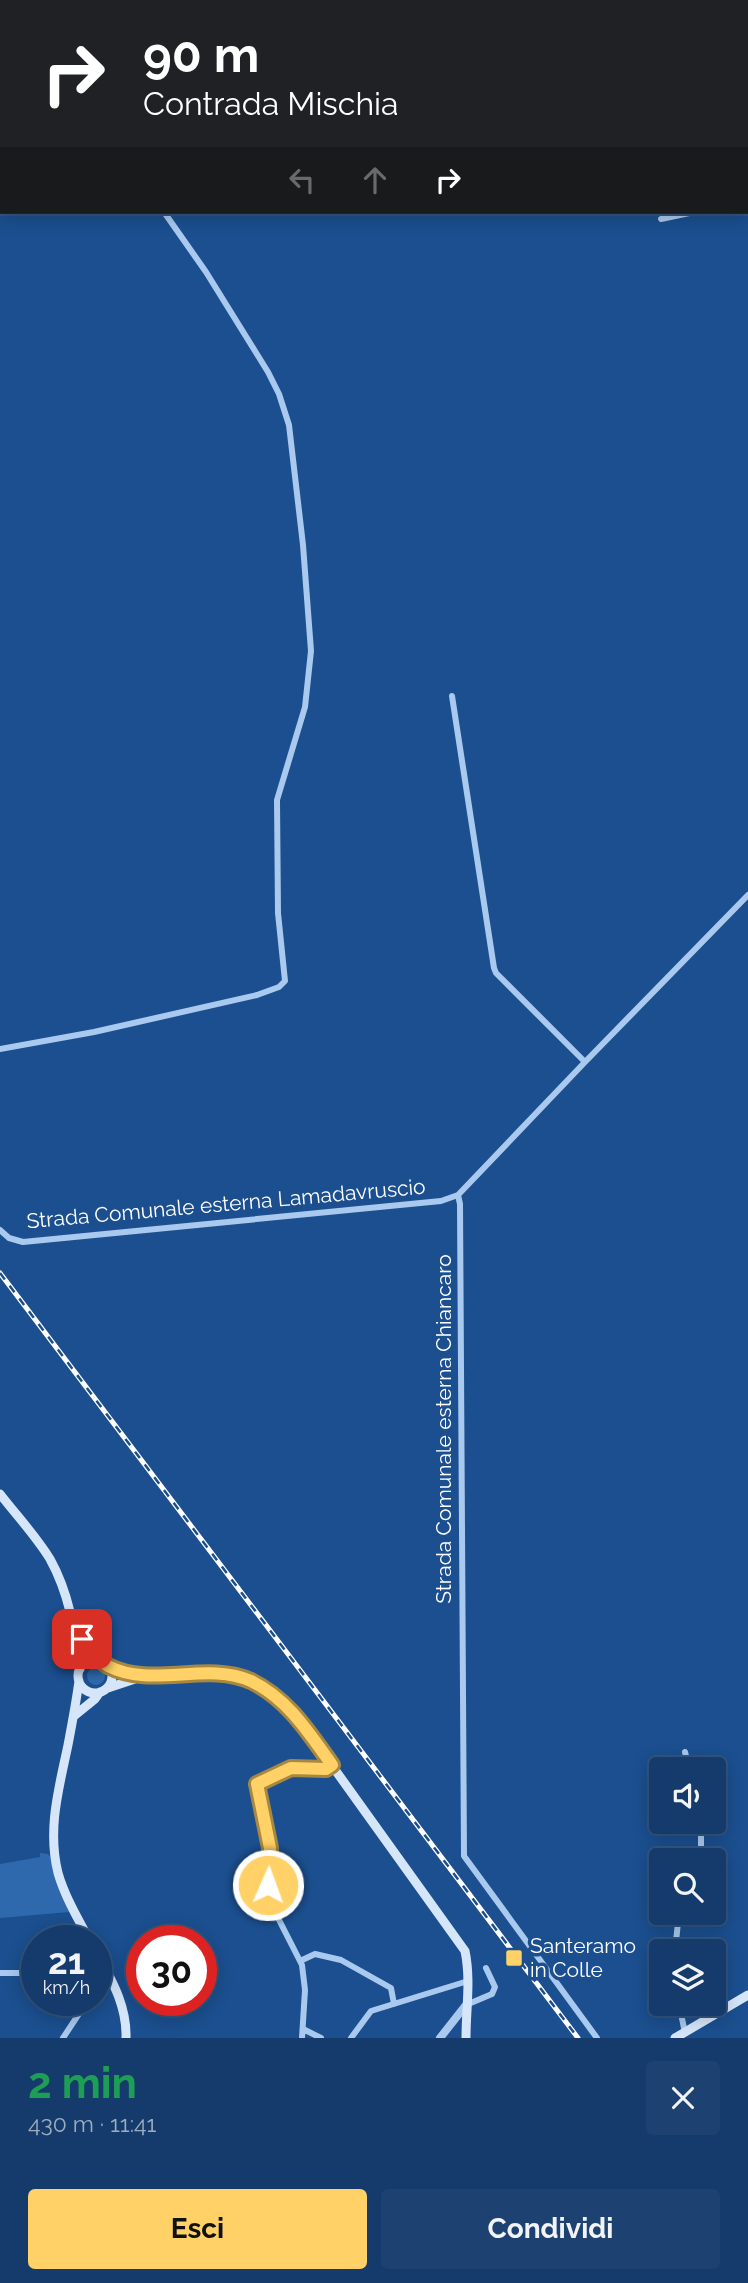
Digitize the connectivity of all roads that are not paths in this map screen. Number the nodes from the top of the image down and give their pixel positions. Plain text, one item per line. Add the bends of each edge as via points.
1 (165, 214) edge
2 (685, 214) edge
3 (661, 219) dead end
4 (452, 696) dead end
5 (747, 899) edge
6 (0, 1049) edge
7 (585, 1062) junction
8 (458, 1195) junction
9 (1, 1230) edge
10 (0, 1494) edge
11 (76, 1632) junction
12 (105, 1663) junction
13 (80, 1669) junction
14 (149, 1675) junction
15 (79, 1681) junction
16 (103, 1691) junction
17 (74, 1716) junction
18 (685, 1752) dead end
19 (686, 1757) edge
20 (332, 1765) junction
21 (82, 1925) edge
22 (301, 1963) junction
23 (486, 1968) dead end
24 (0, 1973) edge
25 (21, 1973) edge
26 (468, 1981) junction
27 (112, 1983) edge
28 (748, 1995) edge
29 (394, 2004) junction
30 (466, 2005) junction
31 (77, 2016) edge
32 (681, 2016) edge
33 (303, 2029) junction
34 (685, 2033) junction
35 (63, 2038) edge
36 (126, 2038) edge
37 (302, 2038) edge
38 (321, 2038) edge
39 (351, 2038) edge
40 (440, 2038) edge
41 (466, 2038) edge
42 (597, 2038) edge
43 (675, 2038) edge

1 - 6 street via 268,372 289,425 311,651 305,707 277,800 278,913 285,981 257,995
2 - 3 street
4 - 7 street via 494,968
5 - 7 street
7 - 8 street
8 - 9 street, Strada Comunale esterna Lamadavruscio via 441,1201 34,1241 16,1241
8 - 42 street, Strada Comunale esterna Chiancaro via 464,1856
10 - 11 main road via 50,1560
11 - 12 main road
11 - 13 main road
12 - 13 main road via 92,1660
12 - 14 main road
12 - 16 main road via 112,1675
13 - 15 main road
14 - 16 main road
14 - 20 main road via 224,1673 250,1681 287,1706
15 - 16 main road via 85,1690
15 - 17 main road
16 - 17 main road
17 - 21 main road via 56,1802 54,1839 61,1883
18 - 19 street
20 - 22 street via 326,1769 291,1768 257,1784 270,1848 269,1895
20 - 26 main road via 461,1943
22 - 29 street via 314,1954 341,1960 391,1988
22 - 33 street
23 - 30 street via 495,1987 492,1994
24 - 25 street
26 - 29 street
26 - 30 main road
27 - 36 main road via 122,2005
28 - 34 main road
29 - 39 street via 371,2011
30 - 40 street
30 - 41 main road
31 - 35 street
32 - 34 street
33 - 37 street
33 - 38 street
34 - 43 main road

